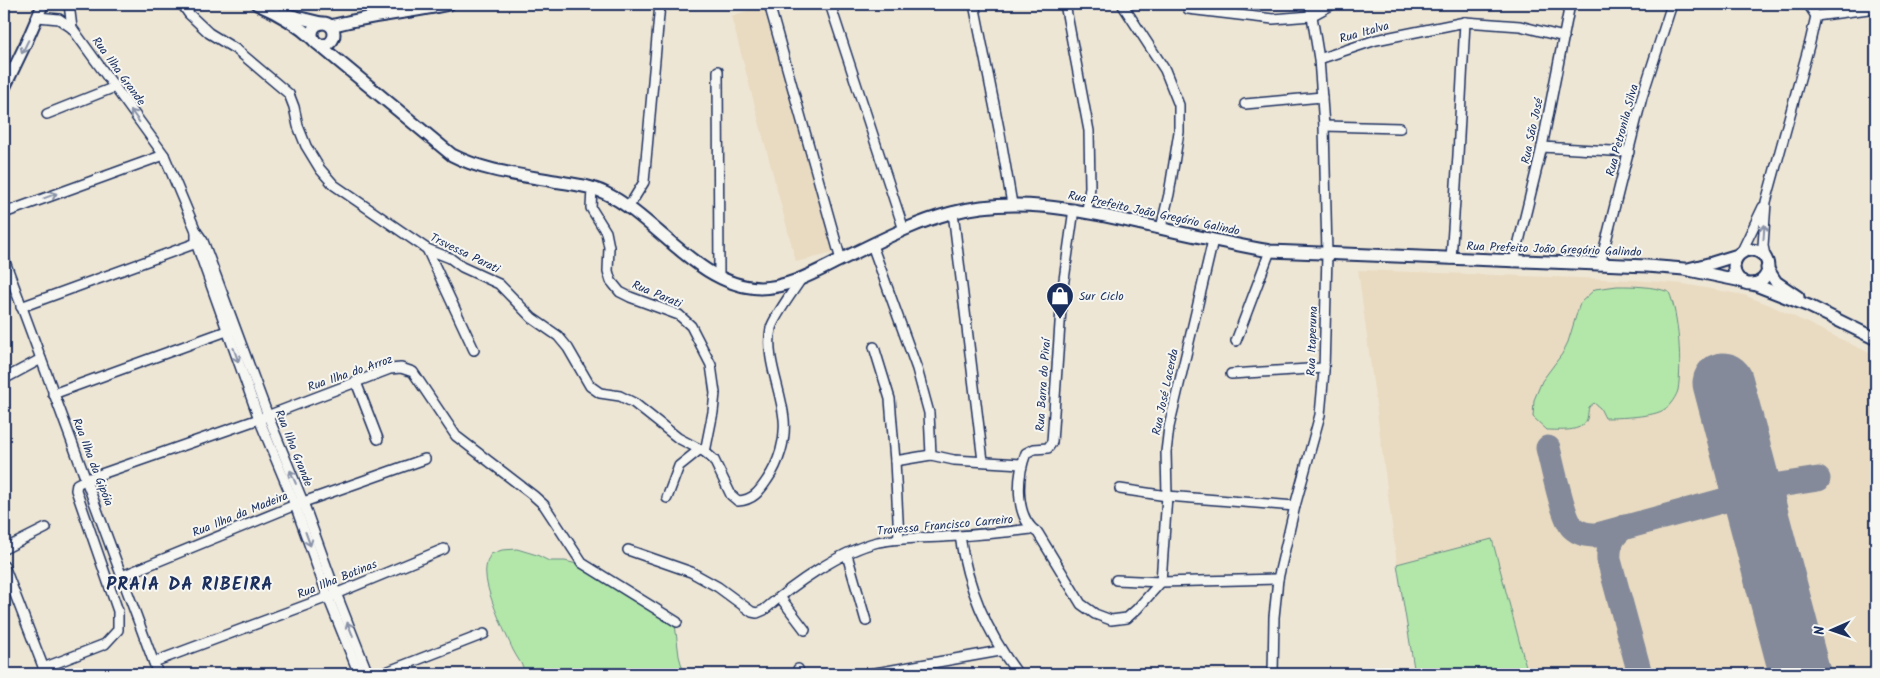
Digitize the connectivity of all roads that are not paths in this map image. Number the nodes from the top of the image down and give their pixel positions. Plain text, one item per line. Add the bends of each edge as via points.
1 (43, 4) edge
2 (69, 4) edge
3 (182, 4) edge
4 (257, 4) edge
5 (449, 4) edge
6 (660, 4) edge
7 (770, 4) edge
8 (830, 4) edge
9 (974, 4) edge
10 (1065, 4) edge
11 (1122, 4) edge
12 (1310, 4) edge
13 (1333, 4) edge
14 (1570, 4) edge
15 (1672, 4) edge
16 (1808, 4) edge
17 (1876, 8) edge
18 (1188, 9) dead end
19 (276, 12) junction
20 (1311, 16) junction
21 (1816, 16) junction
22 (38, 17) junction
23 (1464, 22) junction
24 (72, 28) junction
25 (329, 32) junction
26 (1564, 36) junction
27 (316, 42) junction
28 (337, 58) junction
29 (1319, 59) junction
30 (718, 71) dead end
31 (115, 87) junction
32 (4, 89) edge
33 (1322, 97) junction
34 (1245, 104) dead end
35 (47, 114) dead end
36 (1324, 126) junction
37 (1400, 128) dead end
38 (1542, 147) junction
39 (1629, 152) junction
40 (164, 155) junction
41 (592, 188) junction
42 (1766, 202) junction
43 (1012, 204) junction
44 (628, 208) junction
45 (1074, 209) junction
46 (1087, 211) junction
47 (953, 212) junction
48 (4, 213) edge
49 (1161, 228) junction
50 (904, 230) junction
51 (1213, 240) junction
52 (200, 242) junction
53 (872, 245) junction
54 (427, 249) junction
55 (1270, 251) junction
56 (1327, 254) junction
57 (1739, 254) junction
58 (4, 259) edge
59 (841, 260) junction
60 (1451, 260) junction
61 (1514, 262) junction
62 (1600, 264) junction
63 (1767, 264) junction
64 (1684, 269) junction
65 (719, 277) junction
66 (801, 279) junction
67 (1747, 283) junction
68 (1809, 306) junction
69 (21, 307) junction
70 (231, 329) junction
71 (1876, 337) edge
72 (1236, 340) dead end
73 (874, 348) dead end
74 (474, 350) dead end
75 (41, 359) junction
76 (1324, 368) junction
77 (1231, 374) dead end
78 (4, 379) edge
79 (356, 382) junction
80 (54, 394) junction
81 (263, 418) junction
82 (378, 439) dead end
83 (702, 451) junction
84 (931, 455) junction
85 (425, 459) dead end
86 (896, 461) junction
87 (983, 461) junction
88 (1022, 464) junction
89 (87, 479) junction
90 (1120, 489) dead end
91 (1167, 496) junction
92 (667, 498) dead end
93 (299, 503) junction
94 (1295, 506) junction
95 (46, 528) dead end
96 (1031, 529) junction
97 (960, 536) junction
98 (899, 539) junction
99 (4, 549) edge
100 (444, 549) dead end
101 (628, 550) dead end
102 (847, 555) junction
103 (4, 566) edge
104 (122, 576) junction
105 (1278, 579) junction
106 (1116, 580) dead end
107 (1161, 582) junction
108 (332, 595) junction
109 (780, 597) junction
110 (866, 621) dead end
111 (677, 622) dead end
112 (806, 630) dead end
113 (484, 634) dead end
114 (1000, 651) junction
115 (154, 662) junction
116 (44, 671) edge
117 (158, 674) edge
118 (360, 674) edge
119 (368, 674) edge
120 (381, 674) edge
121 (870, 674) edge
122 (1018, 674) edge
123 (1273, 674) edge

1 - 22 street
2 - 24 street, Rua Ilha Grande
3 - 54 street, Trsvessa Parati via 209,33 237,50 289,94 306,146 334,185
4 - 19 main road, Rua Prefeito João Gregório Galindo
5 - 25 main road via 357,18
6 - 44 street via 644,182
7 - 59 street
8 - 50 street
9 - 43 street
10 - 46 street via 1089,131
11 - 49 street via 1165,70 1179,105 1179,132
12 - 20 street, Rua Itaperuna
13 - 20 street
14 - 26 street, Rua São José
15 - 39 street, Rua Petronila Silva via 1642,97
16 - 21 street
17 - 21 street
18 - 20 street via 1273,19
19 - 25 main road
19 - 27 main road, Rua Prefeito João Gregório Galindo via 301,27
20 - 29 street, Rua Itaperuna
21 - 42 street
22 - 24 street via 59,19
22 -> 32 street
23 - 26 street, Rua Italva via 1520,26
23 - 29 street, Rua Italva via 1376,40
23 - 60 street
24 - 31 street, Rua Ilha Grande
25 - 27 main road via 325,45
25 - 27 main road via 313,30
25 - 28 main road
26 - 38 street, Rua São José
27 - 28 main road, Rua Prefeito João Gregório Galindo
28 - 41 main road, Rua Prefeito João Gregório Galindo via 452,155 476,166
29 - 33 street, Rua Itaperuna
30 - 65 street
31 - 35 street
40 -> 31 street, Rua Ilha Grande
33 - 34 street
33 - 36 street, Rua Itaperuna
36 - 37 street
36 - 56 street, Rua Itaperuna
38 - 39 street
38 - 61 street, Rua São José
39 - 62 street, Rua Petronila Silva
48 -> 40 street
40 - 52 street, Rua Ilha Grande
41 - 44 main road, Rua Prefeito João Gregório Galindo
41 - 83 street, Rua Parati via 591,208 606,232 611,281 620,292 678,315 691,326 710,366 713,412
42 - 57 street
63 -> 42 street via 1763,246
43 - 45 main road, Rua Prefeito João Gregório Galindo
43 - 47 main road, Rua Prefeito João Gregório Galindo
44 - 65 main road, Rua Prefeito João Gregório Galindo
45 - 46 main road, Rua Prefeito João Gregório Galindo
45 - 88 street, Rua Barra do Piraí via 1062,294 1052,442 1048,448 1026,453
46 - 49 main road, Rua Prefeito João Gregório Galindo
47 - 50 main road, Rua Prefeito João Gregório Galindo
47 - 87 street
49 - 51 main road, Rua Prefeito João Gregório Galindo
50 - 53 main road, Rua Prefeito João Gregório Galindo
51 - 55 main road, Rua Prefeito João Gregório Galindo
51 - 91 street, Rua José Lacerda via 1169,427
52 - 69 street
52 - 70 street, Rua Ilha Grande
53 - 59 main road, Rua Prefeito João Gregório Galindo
53 - 84 street via 917,370 929,413
54 - 74 street
54 - 83 street, Trsvessa Parati via 499,284 532,318 558,336 590,386 600,393 620,396 634,403 678,438
55 - 56 main road, Rua Prefeito João Gregório Galindo
55 - 72 street
56 - 60 main road, Rua Prefeito João Gregório Galindo
56 - 76 street, Rua Itaperuna
57 - 63 main road, Rua Prefeito João Gregório Galindo via 1748,250 1758,251
57 - 64 main road, Rua Prefeito João Gregório Galindo
57 - 67 main road via 1735,274
58 - 69 street, Rua Ilha da Gipóia
59 - 66 main road, Rua Prefeito João Gregório Galindo
60 - 61 main road, Rua Prefeito João Gregório Galindo
61 - 62 main road, Rua Prefeito João Gregório Galindo
62 - 64 main road, Rua Prefeito João Gregório Galindo
63 - 67 main road via 1763,279
63 - 68 main road, Rua Prefeito João Gregório Galindo via 1776,282
64 - 67 main road, Rua Prefeito João Gregório Galindo
65 - 66 main road, Rua Prefeito João Gregório Galindo via 762,288
66 - 83 street, Trsvessa Parati via 772,326 770,345 774,377 784,419 777,465 759,493 738,501 731,495 714,460
67 - 68 main road, Rua Prefeito João Gregório Galindo
68 - 71 main road, Rua Prefeito João Gregório Galindo
69 - 75 street, Rua Ilha da Gipóia
70 - 80 street
70 - 81 street, Rua Ilha Grande
73 - 86 street via 890,399
75 - 78 street
75 - 80 street, Rua Ilha da Gipóia
76 - 77 street
76 - 94 street, Rua Itaperuna via 1320,414
79 - 81 street, Rua Ilha do Arroz
79 - 82 street
79 - 111 street, Rua Ilha do Arroz via 390,369 413,372 456,436 544,505 582,564
80 - 89 street, Rua Ilha da Gipóia
81 - 89 street, Rua Ilha do Arroz
81 - 93 street, Rua Ilha Grande
83 - 92 street via 679,466
84 - 86 street
84 - 87 street
85 - 93 street, Rua Ilha da Madeira
86 - 98 street
87 - 88 street
88 - 96 street via 1020,498 1023,514
89 - 104 street, Rua Ilha da Gipóia
89 - 116 street via 78,484 76,490 118,611 118,630 105,644
90 - 91 street
91 - 94 street
91 - 107 street, Rua José Lacerda
93 - 104 street, Rua Ilha da Madeira
93 - 108 street, Rua Ilha Grande
94 - 105 street, Rua Itaperuna
95 - 99 street
96 - 97 street, Travessa Francisco Carreiro
96 - 107 street via 1038,533 1081,604 1095,614 1111,620 1127,618
97 - 98 street, Travessa Francisco Carreiro
97 - 114 street via 969,577
98 - 102 street, Travessa Francisco Carreiro via 870,545
100 - 108 street, Rua Ilha Botinas
101 - 109 street, Travessa Francisco Carreiro via 691,572 752,612 764,610
102 - 109 street, Travessa Francisco Carreiro via 818,570
102 - 110 street
103 - 116 street
104 - 115 street, Rua Ilha da Gipóia
105 - 107 street
105 - 123 street, Rua Itaperuna
106 - 107 street
108 - 115 street, Rua Ilha Botinas
108 - 118 street, Rua Ilha Grande
119 -> 108 street, Rua Ilha Grande
109 - 112 street
113 - 120 street
114 - 121 street
114 - 122 street
115 - 117 street, Rua Ilha da Gipóia

